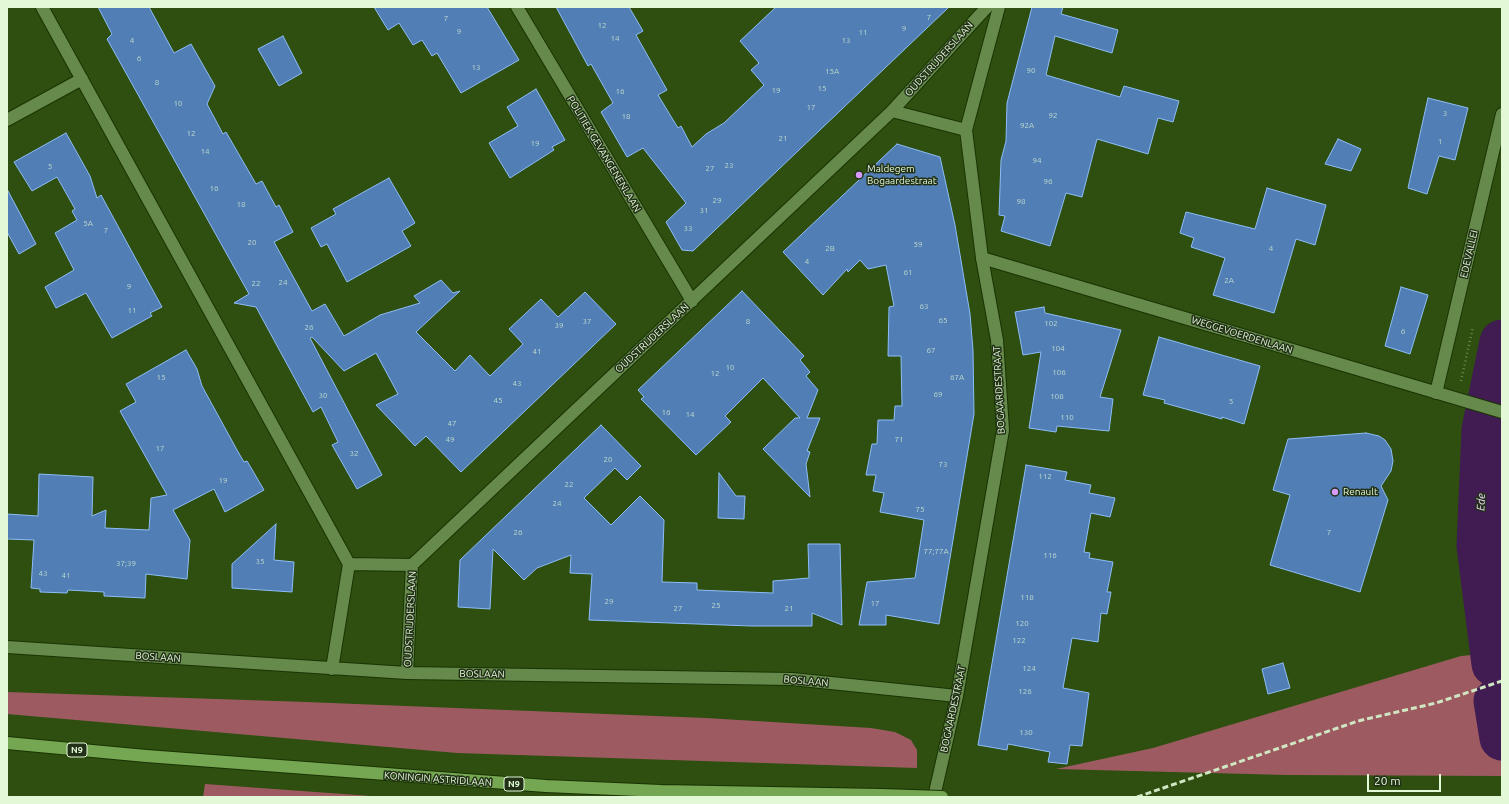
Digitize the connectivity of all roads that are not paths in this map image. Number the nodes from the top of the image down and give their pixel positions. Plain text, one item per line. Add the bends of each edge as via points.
1 (42, 7) edge
2 (517, 7) edge
3 (987, 7) edge
4 (999, 7) edge
5 (82, 79) junction
6 (892, 111) junction
7 (1502, 114) edge
8 (7, 120) edge
9 (966, 130) junction
10 (982, 258) junction
11 (692, 300) junction
12 (1436, 393) junction
13 (1502, 412) edge
14 (349, 564) junction
15 (412, 565) junction
16 (7, 647) edge
17 (332, 669) junction
18 (407, 673) junction
19 (957, 696) junction
20 (7, 743) edge
21 (934, 797) edge
22 (942, 797) edge

1 - 5 street
2 - 11 street, POLITIEK GEVANGENENLAAN
3 - 6 street, OUDSTRIJDERSLAAN
4 - 9 street, BOGAARDESTRAAT
5 - 8 street
5 - 14 street
6 - 9 street
6 - 11 street, OUDSTRIJDERSLAAN
7 - 12 street, EDEVALLEI
9 - 10 street, BOGAARDESTRAAT
10 - 12 street, WEGGEVOERDENLAAN
10 - 19 street, BOGAARDESTRAAT via 997,340 1003,430
11 - 15 street, OUDSTRIJDERSLAAN
12 - 13 street, WEGGEVOERDENLAAN
14 - 15 street, OUDSTRIJDERSLAAN
14 - 17 street
15 - 18 street, OUDSTRIJDERSLAAN
16 - 17 street, BOSLAAN
17 - 18 street, BOSLAAN
18 - 19 street, BOSLAAN via 792,679
19 - 21 street, BOGAARDESTRAAT
20 - 22 main road, KONINGIN ASTRIDLAAN / N9, bridge via 546,786

